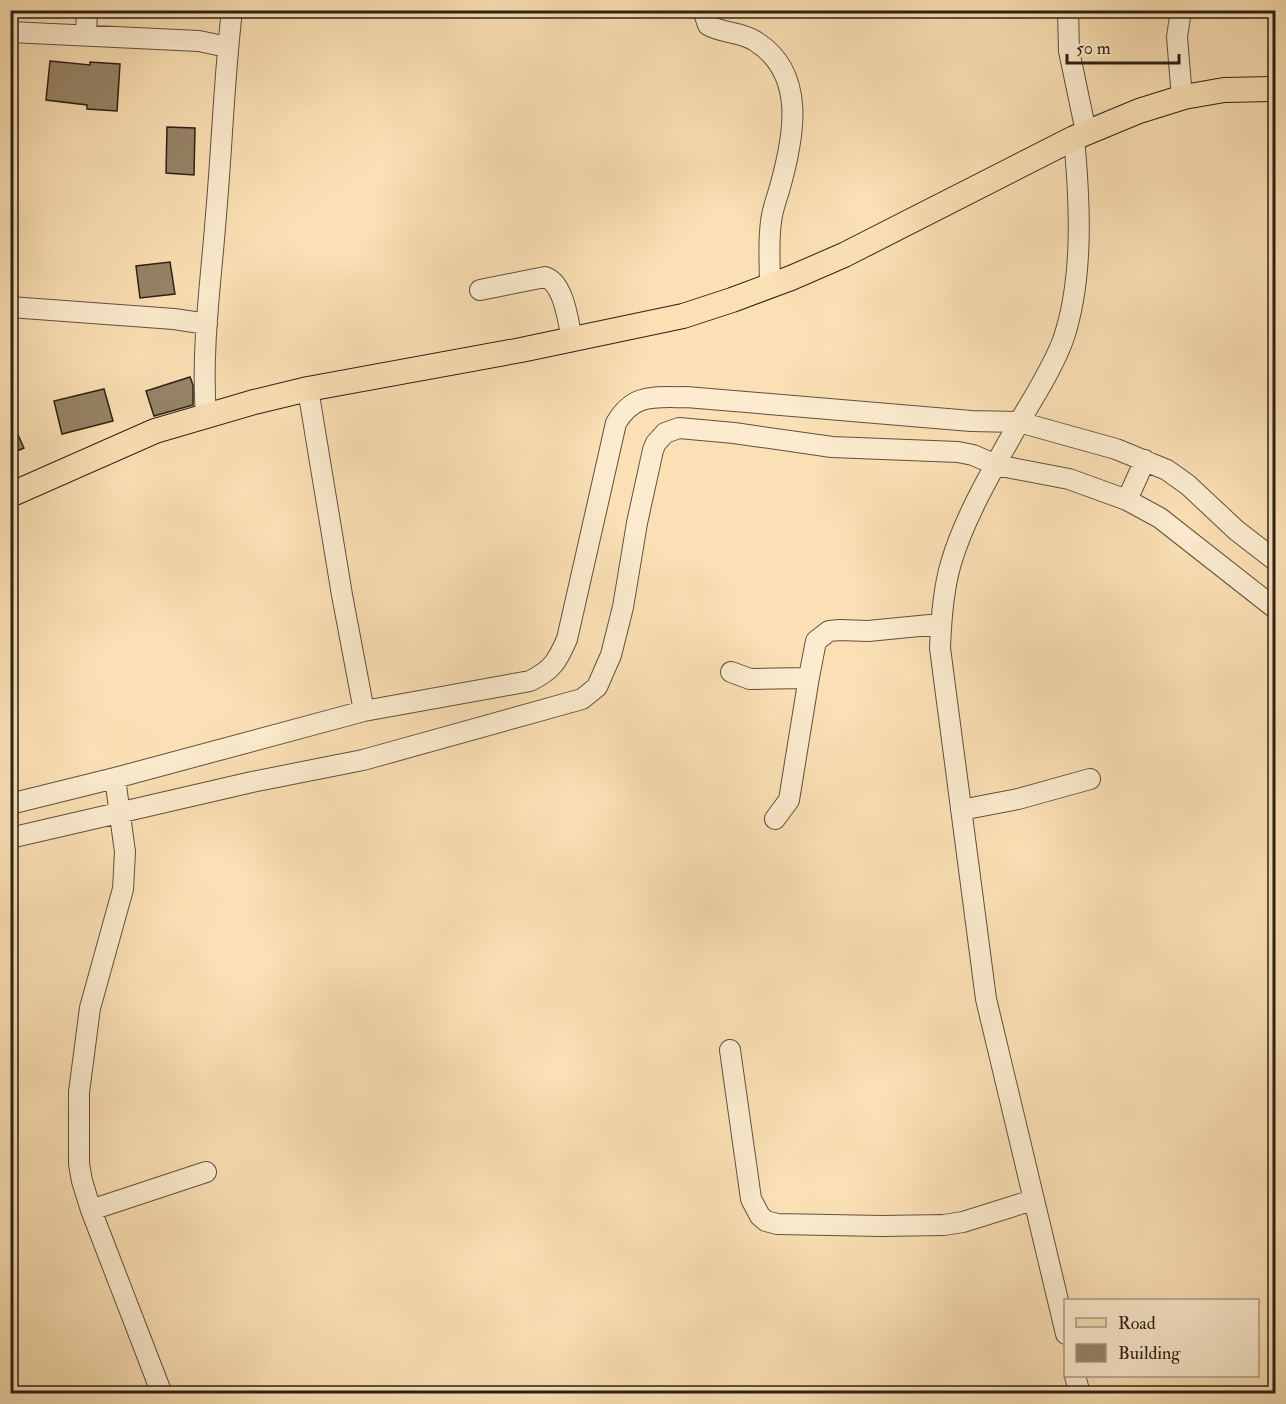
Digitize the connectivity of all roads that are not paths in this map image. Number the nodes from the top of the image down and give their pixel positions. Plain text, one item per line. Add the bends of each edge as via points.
1 (87, 10) edge
2 (232, 10) edge
3 (703, 10) edge
4 (1068, 10) edge
5 (1181, 10) edge
6 (10, 32) edge
7 (86, 35) junction
8 (227, 47) junction
9 (1275, 89) edge
10 (1182, 98) junction
11 (1080, 135) junction
12 (770, 286) junction
13 (480, 290) dead end
14 (10, 307) edge
15 (207, 324) junction
16 (572, 339) junction
17 (308, 389) junction
18 (206, 416) junction
19 (1018, 425) junction
20 (998, 461) junction
21 (1143, 465) junction
22 (10, 495) edge
23 (1128, 497) junction
24 (1275, 561) edge
25 (1275, 609) edge
26 (940, 624) junction
27 (731, 672) dead end
28 (809, 677) junction
29 (364, 711) junction
30 (1090, 779) dead end
31 (116, 782) junction
32 (10, 804) edge
33 (118, 810) junction
34 (961, 810) junction
35 (775, 819) dead end
36 (10, 838) edge
37 (730, 1050) dead end
38 (206, 1172) dead end
39 (1034, 1200) junction
40 (91, 1210) junction
41 (1064, 1330) edge
42 (1076, 1377) edge
43 (162, 1394) edge
44 (1080, 1394) edge

1 - 7 street
2 - 8 street
3 - 12 street via 708,25 754,40 768,51 778,62 792,95 793,123 771,221
4 - 11 street
5 - 10 street via 1177,37
6 - 7 street
7 - 8 street via 199,41
8 - 15 street
9 - 10 main road via 1224,90
10 - 11 main road
11 - 12 main road via 854,250
11 - 19 street via 1073,299 1054,363
12 - 16 main road via 682,316
13 - 16 street via 551,279 560,290
14 - 15 street
15 - 18 street via 203,369
16 - 17 main road
17 - 18 main road
17 - 29 street
18 - 22 main road via 155,431
19 - 20 street
19 - 21 street via 1116,450
19 - 29 street via 687,397 633,402 616,423 567,639 548,672 530,681
20 - 23 street
20 - 26 street via 960,536 950,565
20 - 33 street via 958,452 832,447 672,429 653,450 611,655 597,687 582,699 363,760
21 - 23 street
21 - 24 street via 1167,470 1188,485
23 - 25 street
26 - 28 street via 829,631 816,641
26 - 34 street
27 - 28 street via 750,679
28 - 35 street via 789,800
29 - 31 street
30 - 34 street
31 - 32 street
31 - 33 street
33 - 36 street
33 - 40 street via 125,852 123,889 90,1008 79,1092 79,1164
34 - 39 street via 986,999
37 - 39 street via 751,1199 766,1221 944,1225
38 - 40 street
39 - 41 street
40 - 43 street
42 - 44 street

